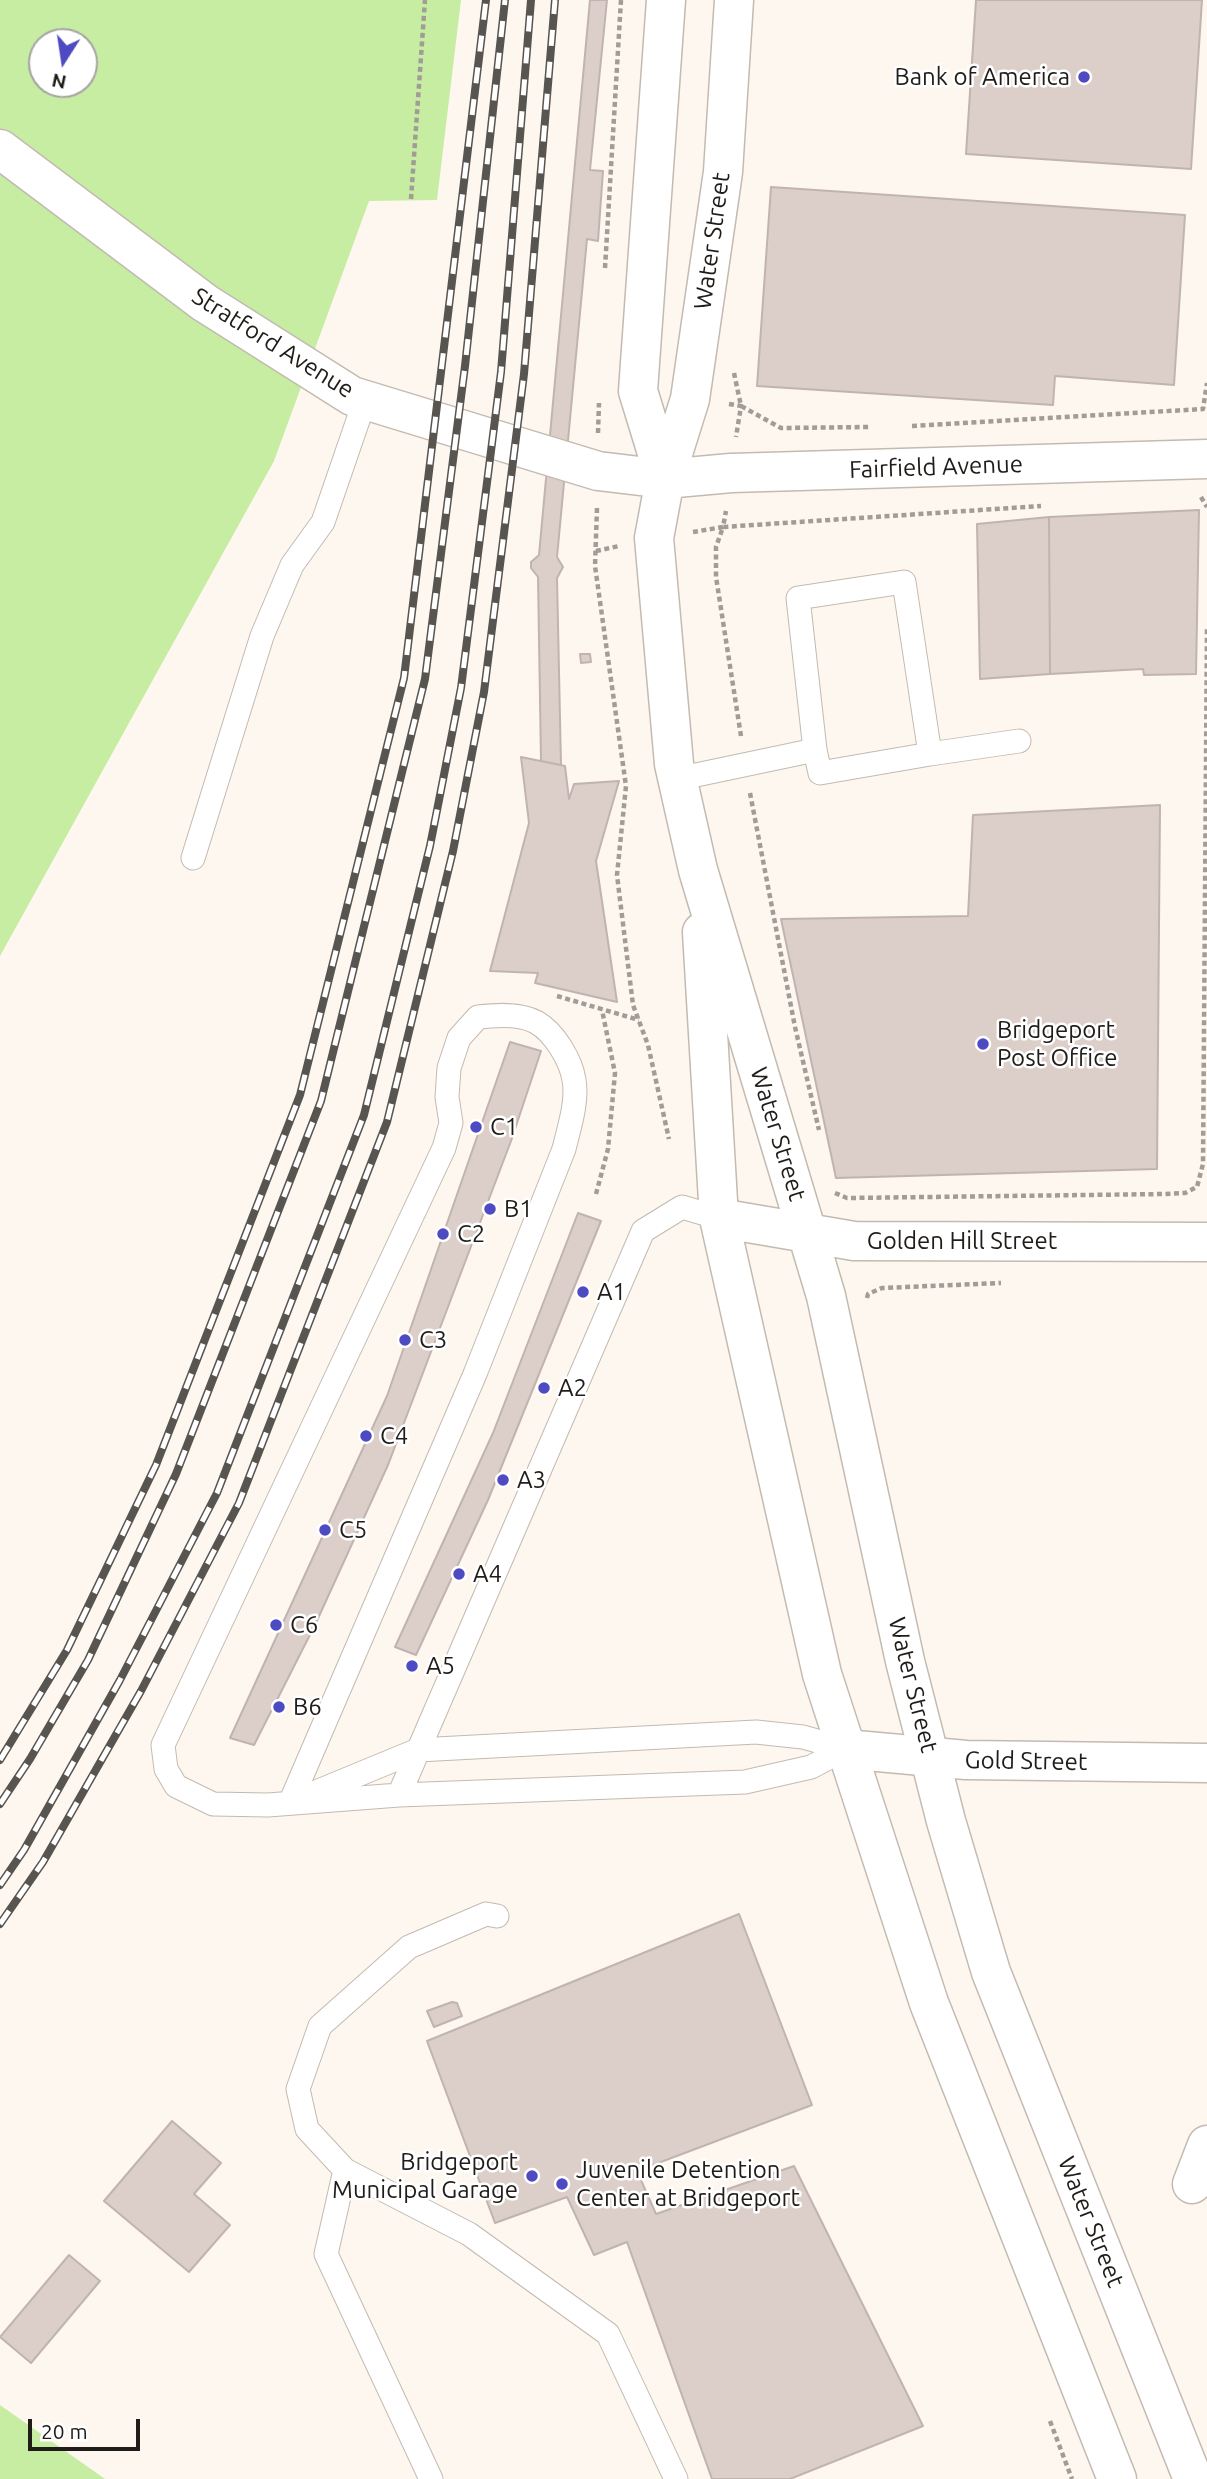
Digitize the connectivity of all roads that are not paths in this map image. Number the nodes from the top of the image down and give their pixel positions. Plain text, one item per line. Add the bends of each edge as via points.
1 (666, 0) edge
2 (734, 0) edge
3 (0, 149) edge
4 (358, 398) junction
5 (1207, 459) edge
6 (665, 478) junction
7 (1019, 741) dead end
8 (815, 750) junction
9 (930, 754) junction
10 (677, 779) junction
11 (193, 858) dead end
12 (698, 870) junction
13 (719, 1218) junction
14 (808, 1233) junction
15 (1207, 1242) edge
16 (418, 1749) junction
17 (845, 1749) junction
18 (931, 1759) junction
19 (1207, 1763) edge
20 (399, 1795) junction
21 (290, 1803) junction
22 (497, 1916) dead end
23 (1207, 2145) edge
24 (345, 2170) junction
25 (1192, 2183) dead end
26 (431, 2479) edge
27 (676, 2479) edge
28 (1117, 2479) edge
29 (1193, 2479) edge

1 - 6 main road, Water Street via 638,391
2 - 6 main road, Water Street via 723,172 690,399
3 - 4 main road, Stratford Avenue via 205,303
4 - 6 main road, Stratford Avenue via 598,471
4 - 11 lane via 323,522 292,565 262,636
5 - 6 main road, Fairfield Avenue
6 - 10 main road, Water Street via 654,538
7 - 9 lane
8 - 9 lane via 820,773
8 - 9 lane via 798,598 904,582
8 - 10 lane
10 - 12 main road, Water Street
12 - 13 main road, Water Street
12 - 14 main road, Water Street
13 - 14 main road, Golden Hill Street
13 - 16 lane via 681,1206 642,1231
13 - 17 main road, Water Street via 822,1674
14 - 15 main road, Golden Hill Street via 854,1241
14 - 18 main road, Water Street
16 - 17 lane via 756,1732 803,1737
16 - 20 lane
16 - 21 lane
17 - 18 main road, Gold Street
17 - 20 lane via 811,1767 745,1782
17 - 28 main road, Water Street via 929,2003
18 - 19 main road, Gold Street
18 - 29 main road, Water Street via 991,1972
20 - 21 lane
21 - 21 lane via 213,1804 176,1786 166,1769 163,1745 444,1149 451,1123 449,1068 459,1038 478,1017 500,1014 537,1022 564,1050 575,1080 564,1149 475,1374
22 - 24 lane via 486,1914 409,1947 320,2026 298,2089 307,2129
23 - 25 main road
24 - 26 lane via 326,2254
24 - 27 lane via 469,2234 608,2334

